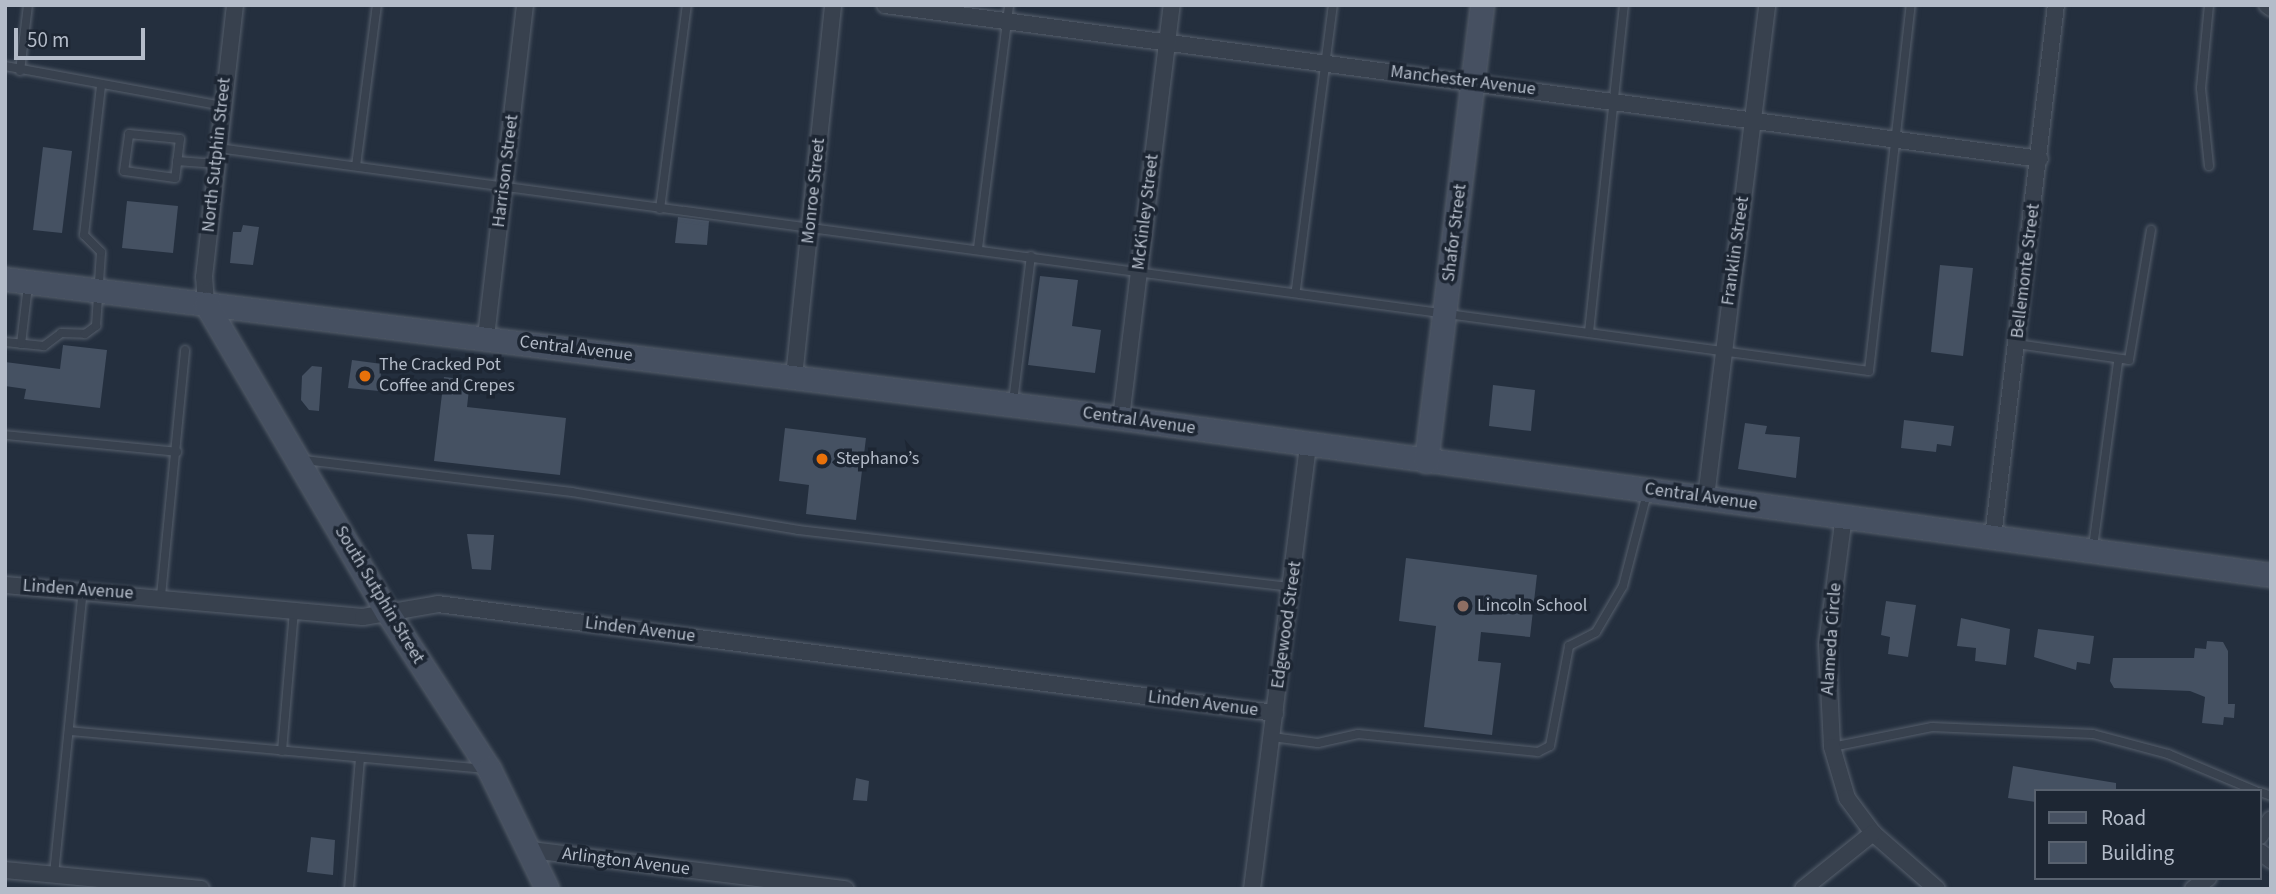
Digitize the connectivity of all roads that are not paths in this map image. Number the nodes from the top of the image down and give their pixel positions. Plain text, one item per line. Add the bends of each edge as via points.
1 (28, 5) edge
2 (235, 5) edge
3 (377, 5) edge
4 (525, 5) edge
5 (687, 5) edge
6 (833, 5) edge
7 (885, 5) edge
8 (1009, 5) edge
9 (1172, 5) edge
10 (1333, 5) edge
11 (1482, 5) edge
12 (1624, 5) edge
13 (1767, 5) edge
14 (1911, 5) edge
15 (2056, 5) edge
16 (2209, 5) edge
17 (1007, 23) junction
18 (1168, 40) junction
19 (1326, 64) junction
20 (5, 66) edge
21 (20, 71) junction
22 (1473, 82) junction
23 (101, 85) junction
24 (1612, 100) junction
25 (223, 106) junction
26 (1755, 119) junction
27 (1895, 135) junction
28 (217, 156) junction
29 (2040, 159) junction
30 (177, 161) junction
31 (356, 166) junction
32 (2209, 166) dead end
33 (504, 186) junction
34 (660, 209) junction
35 (810, 229) junction
36 (2151, 230) dead end
37 (978, 248) junction
38 (1031, 256) junction
39 (1138, 271) junction
40 (17, 280) edge
41 (1296, 289) junction
42 (100, 291) junction
43 (206, 304) junction
44 (1446, 312) junction
45 (1588, 332) junction
46 (486, 337) junction
47 (5, 342) edge
48 (21, 344) junction
49 (2017, 344) junction
50 (185, 350) dead end
51 (1723, 351) junction
52 (2118, 363) junction
53 (794, 377) junction
54 (1013, 404) junction
55 (1121, 418) junction
56 (5, 435) edge
57 (1308, 444) junction
58 (177, 452) junction
59 (297, 459) junction
60 (1426, 461) junction
61 (1648, 490) junction
62 (1706, 497) junction
63 (1844, 516) junction
64 (1993, 537) junction
65 (2093, 551) junction
66 (2271, 575) edge
67 (5, 585) edge
68 (1293, 588) junction
69 (83, 590) junction
70 (161, 596) junction
71 (294, 609) junction
72 (387, 612) junction
73 (1275, 713) junction
74 (69, 731) junction
75 (1272, 737) junction
76 (1832, 747) junction
77 (282, 751) junction
78 (360, 758) junction
79 (489, 769) junction
80 (2251, 789) edge
81 (1873, 833) junction
82 (531, 850) junction
83 (5, 870) edge
84 (54, 874) junction
85 (201, 889) edge
86 (349, 889) edge
87 (547, 889) edge
88 (846, 889) edge
89 (1252, 889) edge
90 (1803, 889) edge
91 (1937, 889) edge

1 - 21 lane
2 - 25 street, North Sutphin Street
3 - 31 lane
4 - 33 street, Harrison Street
5 - 34 lane
6 - 35 street, Monroe Street
7 - 17 street, Manchester Avenue
8 - 17 lane
9 - 18 street, McKinley Street
10 - 19 lane
11 - 22 street, Shafor Street
12 - 24 lane
13 - 26 street, Franklin Street
14 - 27 lane
15 - 29 street, Bellemonte Street
16 - 32 lane via 2201,88
17 - 18 street, Manchester Avenue
17 - 37 lane
18 - 19 street, Manchester Avenue
18 - 39 street, McKinley Street
19 - 22 street, Manchester Avenue
19 - 41 lane
20 - 21 lane
21 - 23 lane
22 - 24 street, Manchester Avenue
22 - 44 street, Shafor Street
23 - 25 lane
23 - 42 lane via 84,234 101,252
24 - 26 street, Manchester Avenue
24 - 45 lane
25 - 28 street, North Sutphin Street
26 - 27 street, Manchester Avenue
26 - 51 street, Franklin Street
27 - 29 street, Manchester Avenue
27 - 51 lane via 1869,371
28 - 30 lane
28 - 31 lane
28 - 43 street, North Sutphin Street
29 - 49 street, Bellemonte Street
30 - 30 lane via 175,178 124,171 129,134 180,139
31 - 33 lane
33 - 34 lane
33 - 46 street, Harrison Street
34 - 35 lane
35 - 37 lane
35 - 53 street, Monroe Street
36 - 52 lane via 2135,351
37 - 38 lane
38 - 39 lane
38 - 54 lane
39 - 41 lane
39 - 55 street, McKinley Street
40 - 42 street, Central Avenue
40 - 48 lane
41 - 44 lane
42 - 43 street, Central Avenue
42 - 48 lane via 96,326 85,334 61,333 44,346
43 - 46 street, Central Avenue
43 - 59 street, South Sutphin Street
44 - 45 lane
44 - 60 street, Shafor Street
45 - 51 lane
46 - 53 street, Central Avenue
47 - 48 lane
49 - 52 lane
49 - 64 street, Bellemonte Street
50 - 58 lane
51 - 62 street, Franklin Street
52 - 65 lane
53 - 54 street, Central Avenue
54 - 55 street, Central Avenue
55 - 57 street, Central Avenue
56 - 58 lane
57 - 60 street, Central Avenue
57 - 68 street, Edgewood Street
58 - 70 lane
59 - 68 lane via 572,492 798,530
59 - 72 street, South Sutphin Street
60 - 61 street, Central Avenue
61 - 62 street, Central Avenue
61 - 75 lane via 1623,586 1596,632 1569,646 1550,746 1538,752 1358,734 1318,743
62 - 63 street, Central Avenue
63 - 64 street, Central Avenue
63 - 76 street, Alameda Circle via 1827,644
64 - 65 street, Central Avenue
65 - 66 street, Central Avenue
67 - 69 street, Linden Avenue
68 - 73 street, Edgewood Street
69 - 70 street, Linden Avenue
69 - 74 lane
70 - 71 street, Linden Avenue
71 - 72 street, Linden Avenue via 363,617
71 - 77 lane
72 - 73 street, Linden Avenue via 438,604
72 - 79 street, South Sutphin Street
73 - 75 street, Edgewood Street
74 - 77 lane
74 - 84 lane
75 - 89 street, Edgewood Street
76 - 80 lane via 1931,727 2081,733 2168,754
76 - 81 street, Alameda Circle via 1847,797
77 - 78 lane
78 - 79 lane
78 - 86 lane
79 - 82 street, South Sutphin Street
81 - 90 street
81 - 91 street, Alameda Circle
82 - 87 street, South Sutphin Street
82 - 88 street, Arlington Avenue
83 - 84 street
84 - 85 street

